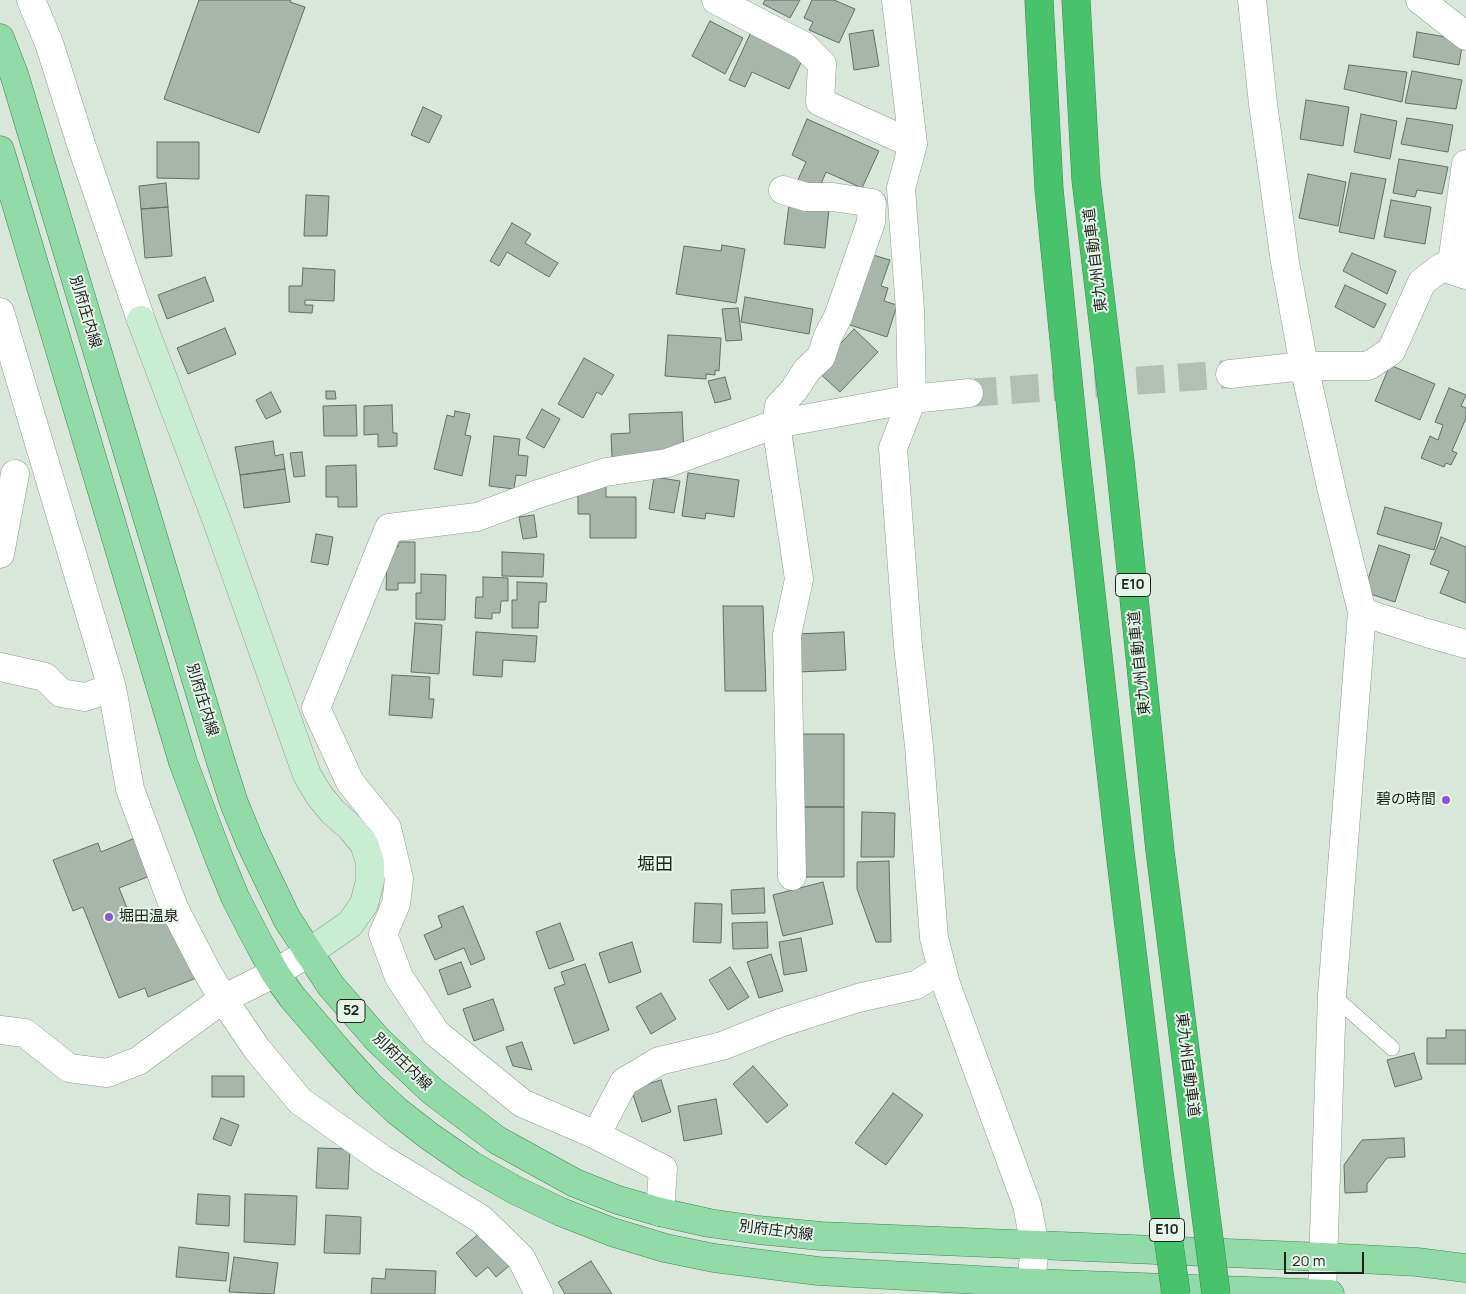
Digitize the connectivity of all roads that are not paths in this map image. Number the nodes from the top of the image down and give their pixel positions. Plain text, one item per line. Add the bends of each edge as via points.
1 (31, 0) edge
2 (716, 0) edge
3 (896, 0) edge
4 (1021, 0) edge
5 (1038, 0) edge
6 (1076, 0) edge
7 (1252, 0) edge
8 (1420, 0) edge
9 (1466, 36) edge
10 (0, 38) edge
11 (904, 140) junction
12 (0, 150) edge
13 (1466, 164) edge
14 (1050, 189) junction
15 (783, 190) dead end
16 (872, 203) junction
17 (1458, 272) edge
18 (0, 312) edge
19 (1304, 366) junction
20 (1230, 374) tunnel mouth
21 (969, 393) tunnel mouth
22 (912, 399) junction
23 (776, 424) junction
24 (45, 463) junction
25 (7, 474) edge
26 (0, 554) edge
27 (1362, 612) junction
28 (1466, 644) edge
29 (0, 667) edge
30 (112, 688) junction
31 (792, 876) dead end
32 (308, 954) junction
33 (942, 969) junction
34 (275, 973) junction
35 (1332, 995) junction
36 (223, 1000) junction
37 (0, 1030) edge
38 (1392, 1048) dead end
39 (596, 1135) junction
40 (660, 1212) junction
41 (1035, 1246) junction
42 (1323, 1257) junction
43 (1466, 1268) edge
44 (1030, 1283) junction
45 (538, 1294) edge
46 (1176, 1294) edge
47 (1216, 1294) edge
48 (1322, 1294) edge
49 (1330, 1294) edge

1 - 32 street via 49,43 141,320 307,775 332,811 364,844 370,862 370,881 364,904 350,924
2 - 11 street via 804,46 822,64 820,102
3 - 11 street
4 - 14 highway
5 - 14 highway, E10
6 - 47 highway, 東九州自動車道 / E10, bridge via 1086,180 1120,462 1160,851
7 - 19 street via 1285,262
8 - 9 street
10 - 32 main road, 別府庄内線 / 52 via 234,802 267,881
11 - 16 street via 894,157 889,178
11 - 22 street via 901,188 910,310
12 - 34 main road, 52 via 183,762 235,897
13 - 17 street
14 - 46 highway, E10, bridge via 1121,862
15 - 16 street via 806,197
16 - 23 street via 871,222 838,316 820,357 779,406
17 - 19 street via 1442,267 1422,282 1391,351 1368,366
18 - 24 street
19 - 20 street
19 - 27 street
21 - 22 street
22 - 23 street
22 - 33 street via 893,448 934,938
23 - 31 street via 799,580 787,635
23 - 39 street via 667,463 606,472 477,517 389,528 316,708 350,782 387,828 399,879 396,904 383,934 399,977 436,1033 522,1103
24 - 25 street
24 - 30 street
25 - 26 street
27 - 28 street
27 - 35 street
29 - 30 street via 45,677 61,693 84,697
30 - 36 street via 130,789 144,830 174,908
32 - 34 street
32 - 40 main road, 別府庄内線 / 52 via 378,1040 464,1116 497,1140 575,1183
33 - 39 street via 916,985 858,998 722,1046 659,1061 624,1082
33 - 41 street via 1027,1205
34 - 36 street
34 - 44 main road, 52 via 341,1054 397,1110 472,1164 561,1212 665,1248 714,1258 818,1271
35 - 38 lane
35 - 42 street
36 - 37 street via 138,1060 107,1073 69,1068 25,1033
36 - 45 street via 257,1049 300,1101 382,1159 481,1220 520,1258
39 - 40 street via 663,1169
40 - 41 main road, 別府庄内線 / 52 via 758,1230 820,1236
41 - 42 main road, 別府庄内線 / 52
41 - 44 street
42 - 43 main road, 別府庄内線 / 52
42 - 48 street
44 - 48 main road, 52
48 - 49 main road, 52

